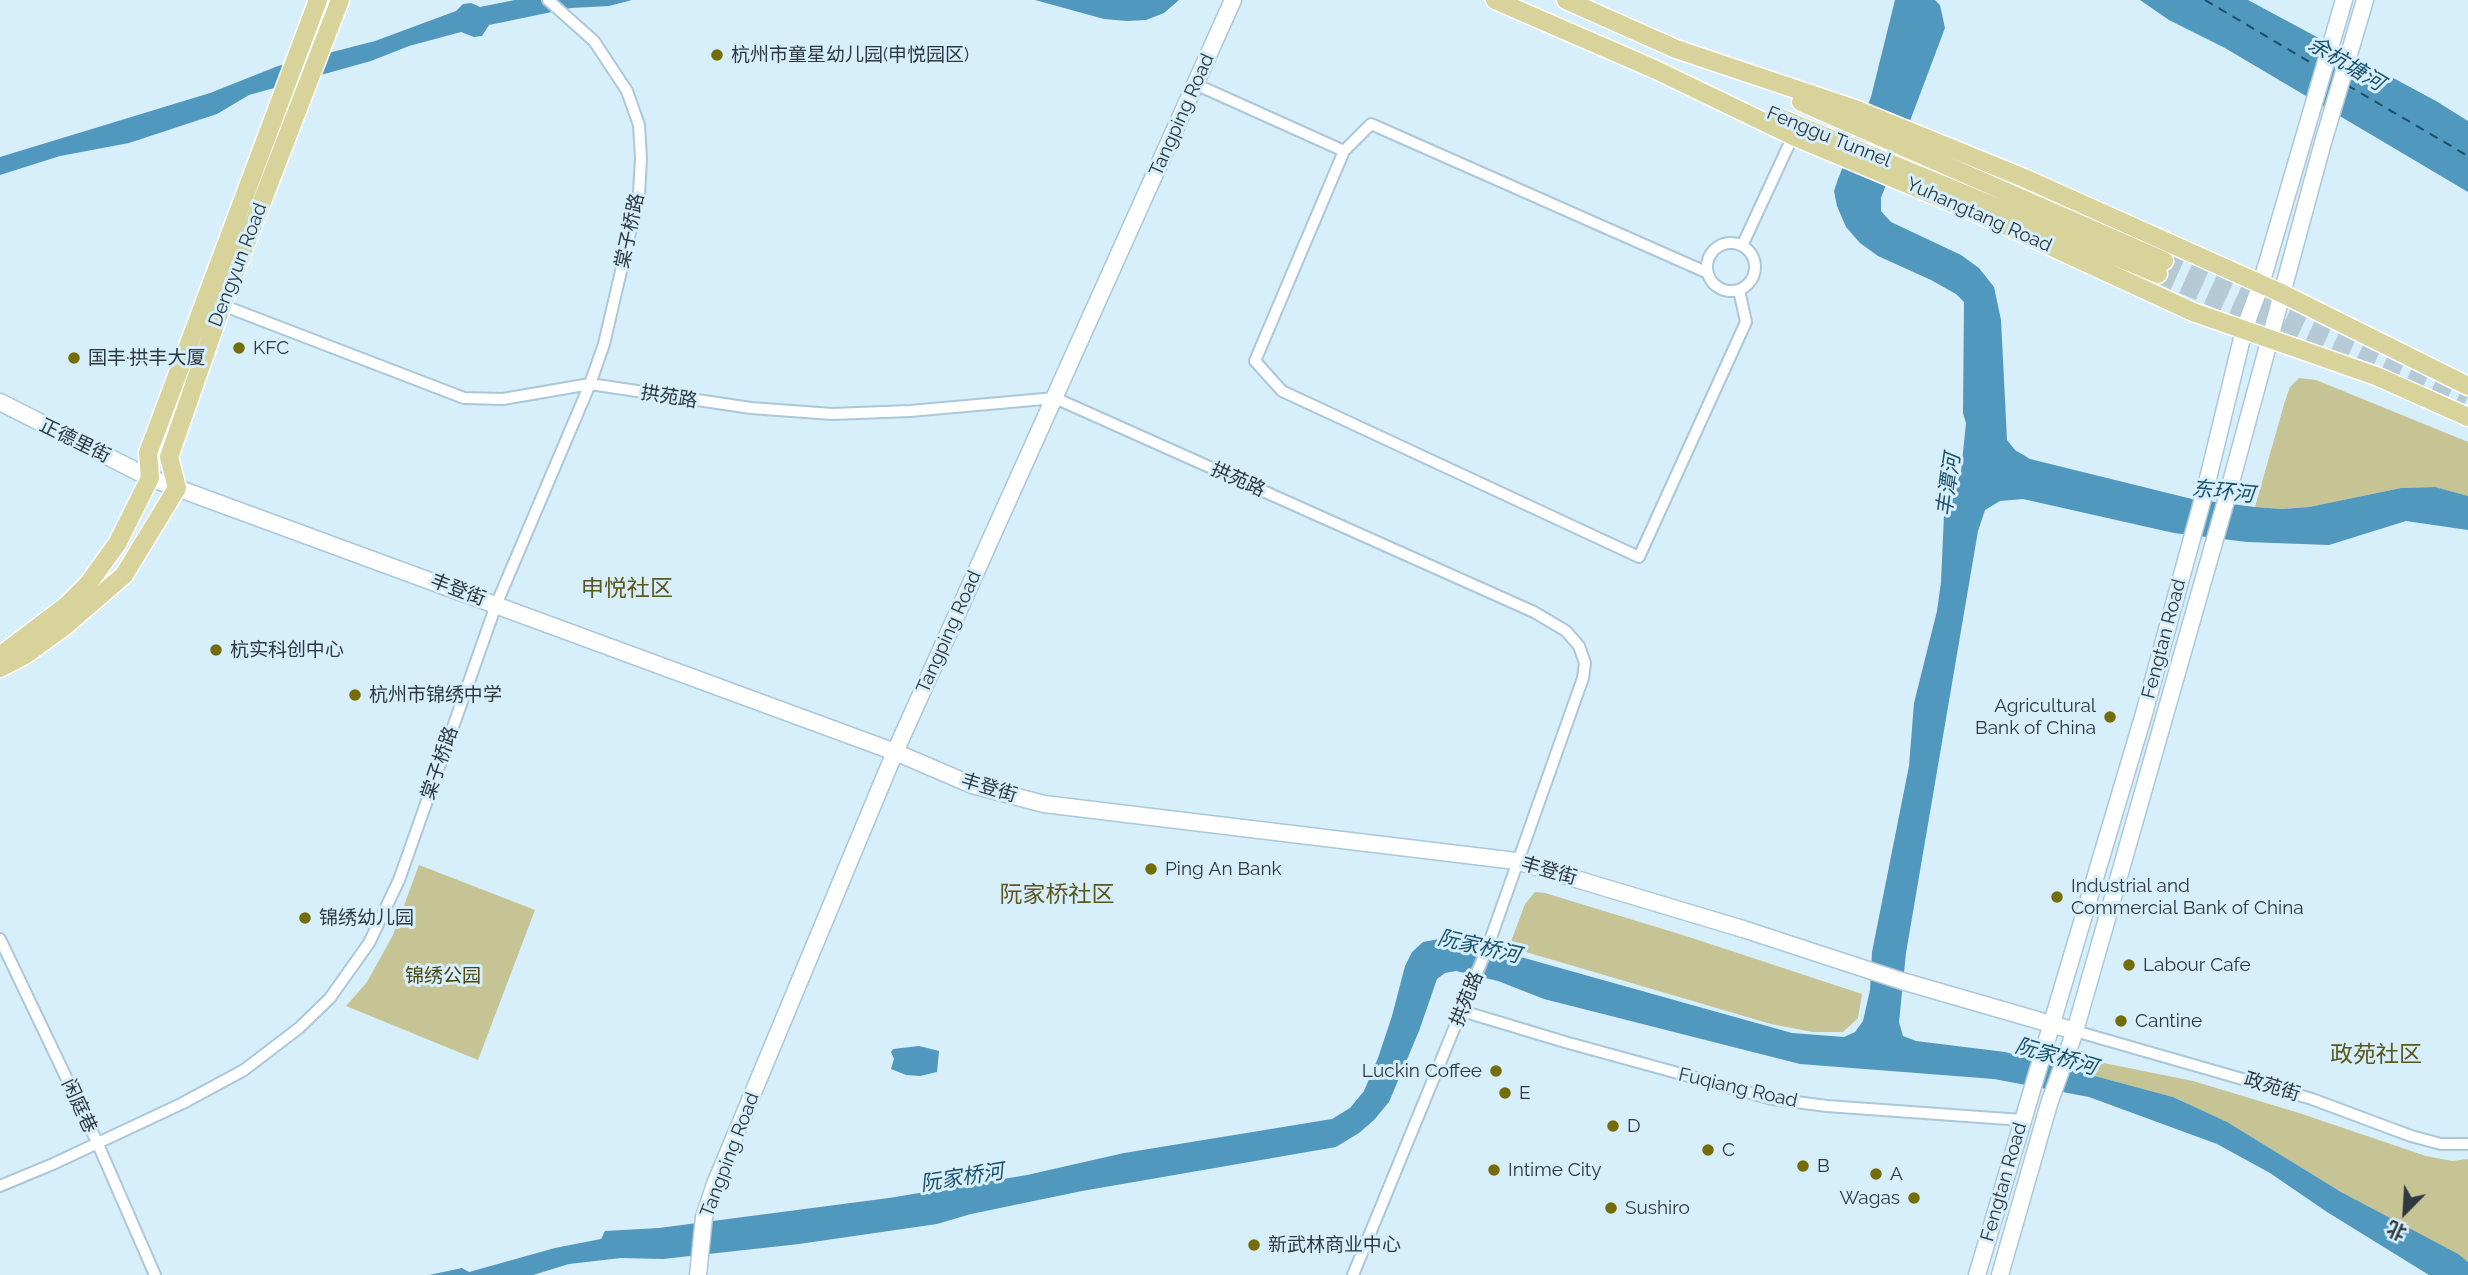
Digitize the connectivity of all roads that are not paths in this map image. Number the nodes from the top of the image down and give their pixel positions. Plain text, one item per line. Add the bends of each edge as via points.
1 (340, 0) edge
2 (548, 0) edge
3 (1233, 0) edge
4 (1495, 0) edge
5 (1566, 0) edge
6 (2365, 0) edge
7 (317, 2) edge
8 (2341, 8) edge
9 (1654, 68) junction
10 (1195, 84) junction
11 (1852, 116) joint
12 (1793, 136) junction
13 (1838, 147) junction
14 (1343, 151) junction
15 (1906, 158) junction
16 (1742, 246) junction
17 (2161, 267) tunnel mouth
18 (1708, 273) junction
19 (2261, 284) junction
20 (1739, 290) junction
21 (2283, 294) junction
22 (222, 305) junction
23 (2245, 330) junction
24 (2270, 339) junction
25 (590, 384) junction
26 (2468, 386) edge
27 (1055, 398) junction
28 (0, 402) edge
29 (2468, 417) edge
30 (150, 478) junction
31 (177, 488) junction
32 (496, 605) junction
33 (0, 656) edge
34 (0, 668) edge
35 (895, 752) junction
36 (1516, 861) junction
37 (0, 939) edge
38 (1462, 1011) junction
39 (2052, 1024) junction
40 (2075, 1031) junction
41 (2022, 1120) junction
42 (97, 1142) junction
43 (2468, 1144) edge
44 (0, 1186) edge
45 (698, 1272) edge
46 (155, 1275) edge
47 (1353, 1275) edge
48 (1977, 1275) edge
49 (2000, 1275) edge

1 - 22 main road, Dengyun Road
2 - 25 street, 棠子桥路 via 594,41 627,91 639,125 639,194 604,344
3 - 10 street, Tangping Road
4 - 9 main road, Yuhangtang Road
5 - 11 main road, Fenggu Tunnel via 1676,49
6 - 21 street, Fengtan Road
7 - 30 main road, Dengyun Road via 148,453
8 - 19 street, Fengtan Road
9 - 12 main road, Yuhangtang Road
9 - 13 main road, Fenggu Tunnel
10 - 14 street
10 - 27 street, Tangping Road
11 - 15 main road, Yuhangtang Road
12 - 13 main road, Yuhangtang Road
12 - 16 street
13 - 15 main road, Yuhangtang Road
14 - 18 street via 1371,124
14 - 20 street via 1255,361 1282,391 1639,557 1746,322
15 - 17 main road, Fenggu Tunnel
15 - 19 main road, Yuhangtang Road via 2024,178
15 - 23 main road, Yuhangtang Road via 2012,228 2193,312
16 - 18 street via 1727,243 1713,251
16 - 20 street via 1753,257 1755,273
18 - 20 street via 1723,290
19 - 21 main road, Yuhangtang Road
19 - 23 street, Fengtan Road
21 - 24 street, Fengtan Road
21 - 26 main road, Yuhangtang Road
22 - 25 street, 拱苑路 via 464,398 503,399
22 - 31 main road, Dengyun Road via 169,457
23 - 24 main road, Yuhangtang Road
23 - 39 street, Fengtan Road via 2143,717
24 - 29 main road, Yuhangtang Road via 2376,376
24 - 40 street, Fengtan Road
25 - 27 street, 拱苑路 via 751,408 832,414
25 - 32 street, 棠子桥路
27 - 35 street, Tangping Road
27 - 36 street, 拱苑路 via 1534,612 1566,631 1585,663 1583,678
28 - 30 street, 正德里街
30 - 31 street, 丰登街
30 - 33 main road, Dengyun Road via 117,544 88,584
31 - 32 street, 丰登街
31 - 34 main road via 124,575 65,626
32 - 35 street, 丰登街
32 - 42 street, 棠子桥路 via 399,880 369,943 330,998 244,1070
35 - 36 street, 丰登街 via 972,785 1044,804
35 - 45 street, Tangping Road via 715,1184 704,1217
36 - 38 street, 拱苑路
36 - 39 street, 丰登街
37 - 42 street, 闲庭巷
38 - 41 street, Fuqiang Road via 1772,1098
38 - 47 street, 拱苑路
39 - 40 street
39 - 41 street, Fengtan Road
40 - 43 street, 政苑街 via 2300,1095 2411,1136 2441,1144
40 - 49 street, Fengtan Road
41 - 48 street, Fengtan Road
42 - 44 street, 棠子桥路
42 - 46 street, 闲庭巷

